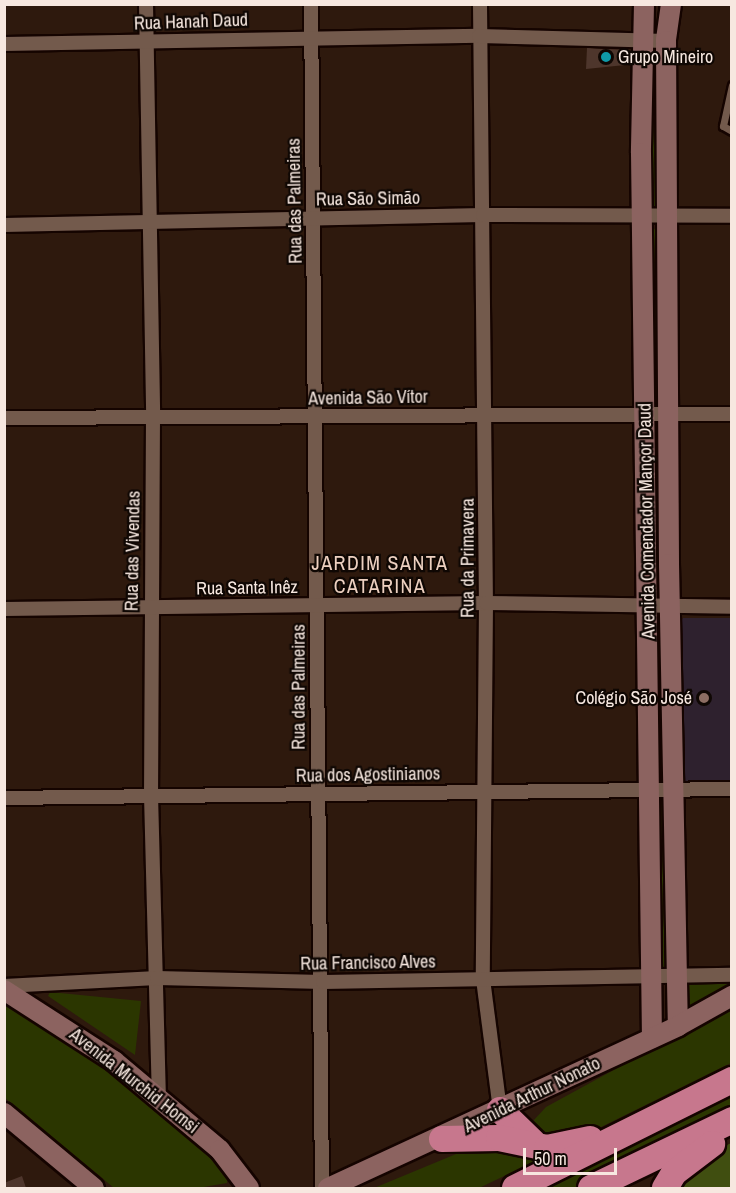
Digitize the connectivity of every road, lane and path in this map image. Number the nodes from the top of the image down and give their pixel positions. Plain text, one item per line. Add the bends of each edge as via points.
1 (146, 4) edge
2 (311, 4) edge
3 (480, 4) edge
4 (644, 4) edge
5 (671, 4) edge
6 (479, 36) junction
7 (311, 37) junction
8 (666, 40) junction
9 (642, 41) junction
10 (147, 42) junction
11 (4, 44) edge
12 (732, 85) edge
13 (732, 131) edge
14 (483, 215) junction
15 (642, 215) junction
16 (667, 216) junction
17 (732, 216) edge
18 (313, 218) junction
19 (147, 221) junction
20 (4, 225) edge
21 (645, 414) junction
22 (670, 414) junction
23 (732, 414) edge
24 (484, 415) junction
25 (153, 417) junction
26 (315, 417) junction
27 (4, 418) edge
28 (486, 603) junction
29 (316, 605) junction
30 (649, 606) junction
31 (670, 607) junction
32 (732, 607) edge
33 (149, 608) junction
34 (4, 609) edge
35 (732, 789) edge
36 (649, 790) junction
37 (674, 790) junction
38 (485, 792) junction
39 (318, 794) junction
40 (151, 795) junction
41 (4, 798) edge
42 (732, 975) edge
43 (676, 976) junction
44 (157, 978) junction
45 (649, 978) junction
46 (483, 979) junction
47 (322, 982) junction
48 (4, 988) edge
49 (732, 996) edge
50 (678, 1026) junction
51 (652, 1038) junction
52 (732, 1080) edge
53 (159, 1099) junction
54 (500, 1110) junction
55 (4, 1113) edge
56 (732, 1119) edge
57 (647, 1124) junction
58 (732, 1131) edge
59 (442, 1139) junction
60 (547, 1148) junction
61 (94, 1188) edge
62 (249, 1188) edge
63 (322, 1188) edge
64 (328, 1188) edge
65 (515, 1188) edge
66 (591, 1188) edge
67 (664, 1188) edge

1 - 10 street, Rua das Vivendas
2 - 7 street, Rua das Palmeiras
3 - 6 street, Rua da Primavera
4 - 9 street, Avenida Comendador Mançor Daud
5 - 8 street, Avenida Comendador Mançor Daud
6 - 7 street, Rua Hanah Daud
6 - 9 street, Rua Hanah Daud
6 - 14 street, Rua da Primavera
7 - 10 street, Rua Hanah Daud
7 - 18 street, Rua das Palmeiras
8 - 9 street, Rua Hanah Daud
8 - 16 street, Avenida Comendador Mançor Daud
9 - 15 street, Avenida Comendador Mançor Daud
10 - 11 street, Rua Hanah Daud
10 - 19 street, Rua das Vivendas
12 - 13 lane via 723,126
14 - 15 street, Rua São Simão
14 - 18 street, Rua São Simão
14 - 24 street, Rua da Primavera
15 - 16 street, Rua São Simão
15 - 21 street, Avenida Comendador Mançor Daud
16 - 17 street, Rua São Simão
16 - 22 street, Avenida Comendador Mançor Daud
18 - 19 street, Rua São Simão
18 - 26 street, Rua das Palmeiras
19 - 20 street, Rua São Simão
19 - 25 street, Rua das Vivendas
21 - 22 street, Avenida São Vítor
21 - 24 street, Avenida São Vítor
21 - 30 street, Avenida Comendador Mançor Daud
22 - 23 street, Avenida São Vítor
22 - 31 street, Avenida Comendador Mançor Daud
24 - 26 street, Avenida São Vítor
24 - 28 street, Rua da Primavera
25 - 26 street, Avenida São Vítor
25 - 27 street, Avenida São Vítor
25 - 33 street, Rua das Vivendas
26 - 29 street, Rua das Palmeiras
28 - 29 street, Rua Santa Inêz
28 - 30 street, Rua Santa Inêz
28 - 38 street, Rua da Primavera
29 - 33 street, Rua Santa Inêz
29 - 39 street, Rua das Palmeiras
30 - 31 street, Rua Santa Inêz
30 - 36 street, Avenida Comendador Mançor Daud
31 - 32 street, Rua Santa Inêz
31 - 37 street, Avenida Comendador Mançor Daud
33 - 34 street, Rua Santa Inêz
33 - 40 street, Rua das Vivendas
35 - 37 street, Rua dos Agostinianos
36 - 37 street, Rua dos Agostinianos
36 - 38 street, Rua dos Agostinianos
36 - 45 street, Avenida Comendador Mançor Daud
37 - 43 street, Avenida Comendador Mançor Daud
38 - 39 street, Rua dos Agostinianos
38 - 46 street, Rua da Primavera
39 - 40 street, Rua dos Agostinianos
39 - 47 street, Rua das Palmeiras
40 - 41 street, Rua dos Agostinianos
40 - 44 street, Rua das Vivendas
42 - 43 street, Rua Francisco Alves
43 - 45 street, Rua Francisco Alves
43 - 50 street, Avenida Comendador Mançor Daud
44 - 47 street, Rua Francisco Alves
44 - 48 street, Rua Francisco Alves
44 - 53 street, Rua das Vivendas
45 - 46 street, Rua Francisco Alves
45 - 51 street, Avenida Comendador Mançor Daud
46 - 47 street, Rua Francisco Alves
46 - 54 street, Rua da Primavera
47 - 63 street, Rua das Palmeiras
48 - 53 street, Avenida Murchid Homsi via 82,1038
49 - 50 street, Avenida Arthur Nonato
50 - 51 street, Avenida Arthur Nonato
51 - 54 street, Avenida Arthur Nonato
52 - 57 highway
53 - 62 street, Avenida Murchid Homsi via 220,1150
54 - 59 street, Avenida Arthur Nonato
54 - 60 highway via 522,1135
55 - 61 street
56 - 66 highway
57 - 60 highway via 626,1124 568,1147
57 - 65 highway
58 - 67 highway via 687,1161
59 - 60 highway via 499,1138
59 - 64 street, Avenida Arthur Nonato

